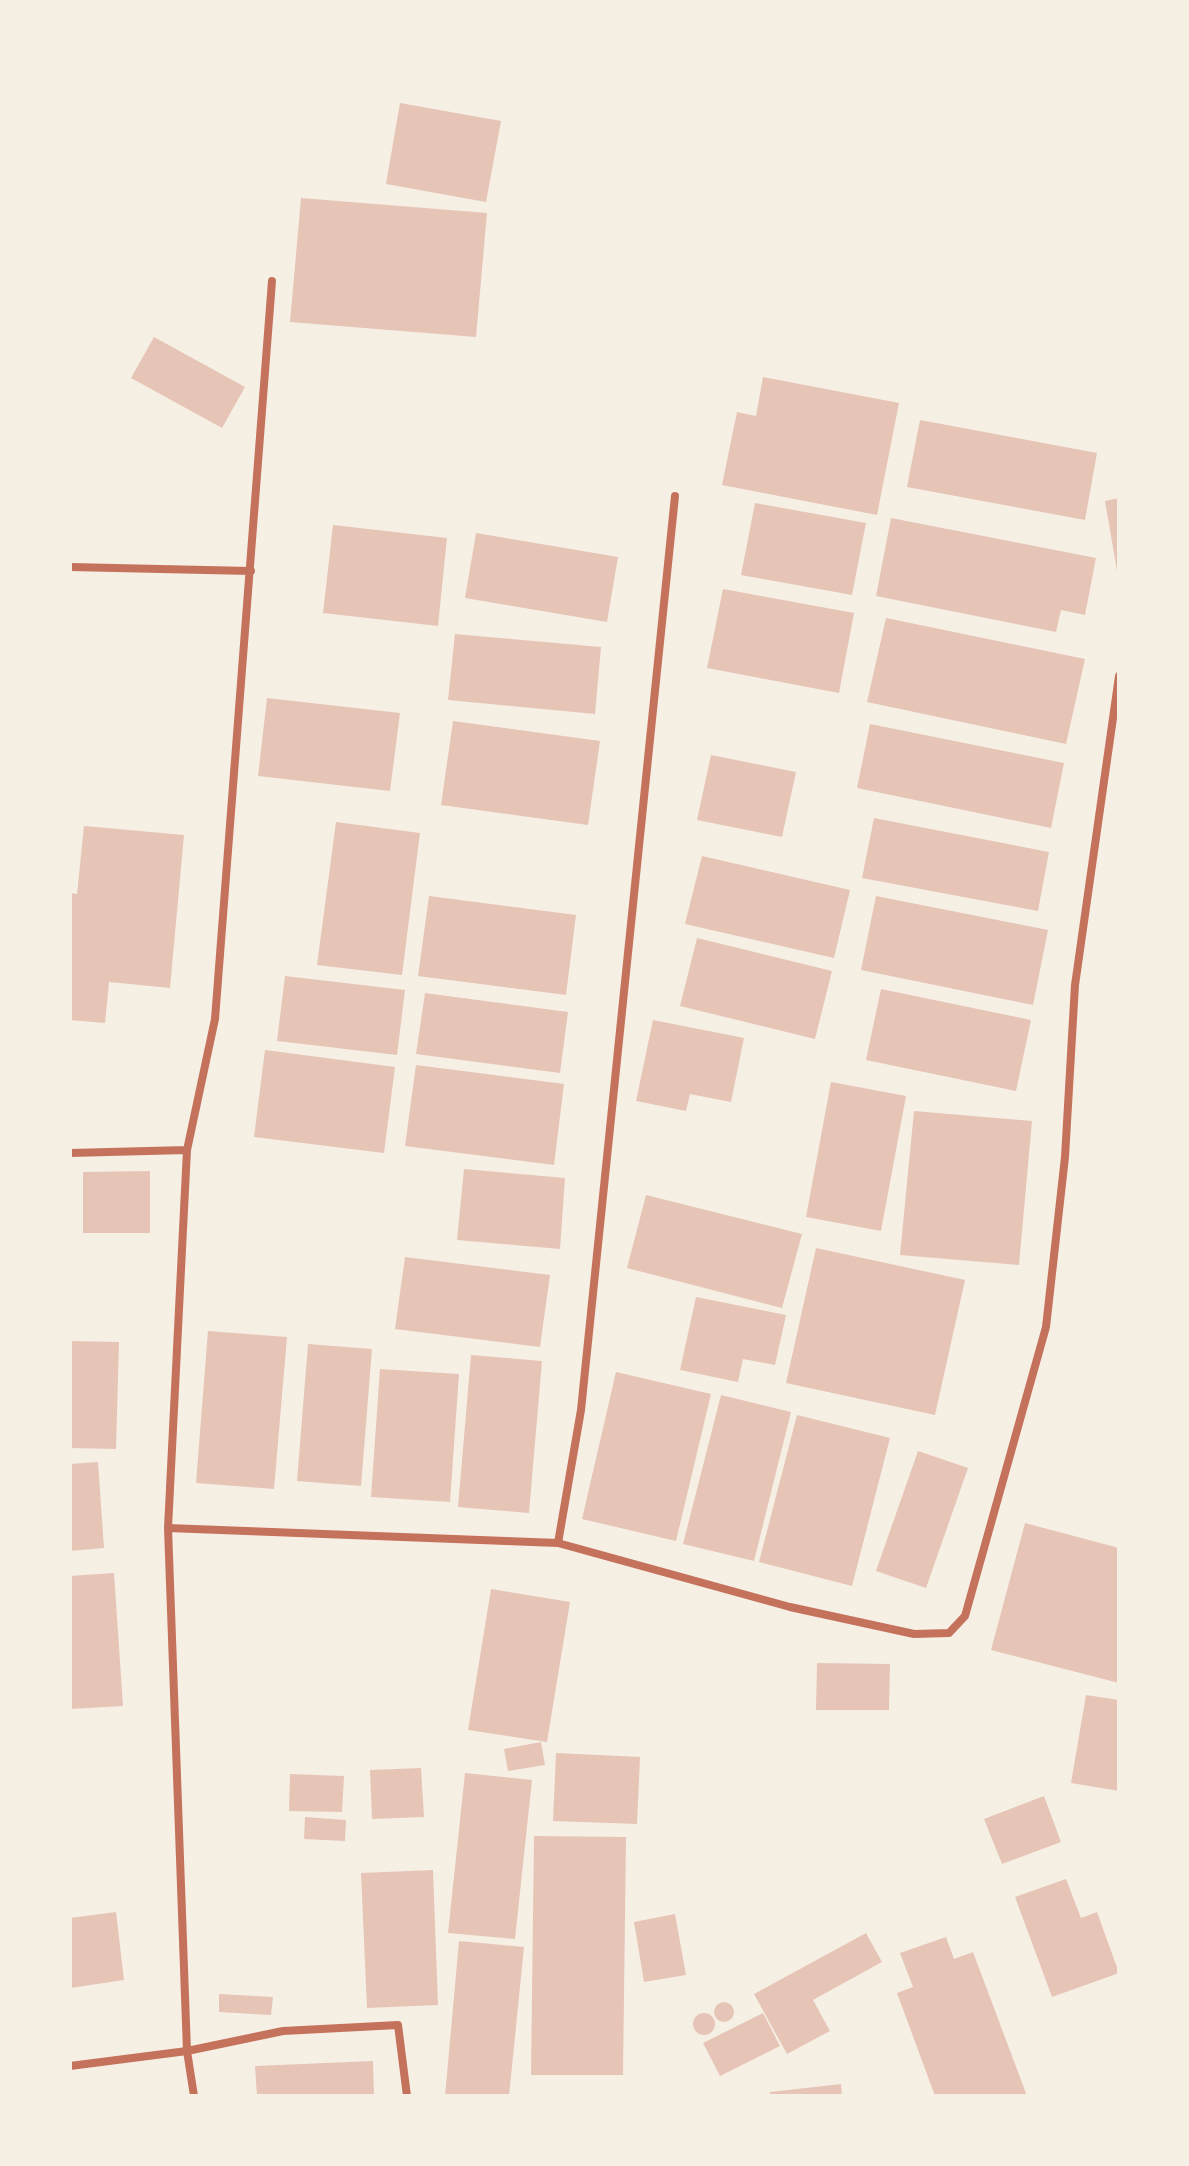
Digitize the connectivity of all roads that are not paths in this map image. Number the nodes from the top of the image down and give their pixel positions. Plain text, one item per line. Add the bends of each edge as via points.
1 (272, 281) dead end
2 (675, 496) dead end
3 (70, 567) edge
4 (251, 571) junction
5 (1119, 676) edge
6 (187, 1150) junction
7 (70, 1153) edge
8 (168, 1528) junction
9 (558, 1543) junction
10 (187, 2051) junction
11 (70, 2066) edge
12 (194, 2096) edge
13 (407, 2096) edge

1 - 4 street
2 - 9 street via 581,1410
3 - 4 street
4 - 6 street via 215,1019
5 - 9 street via 1075,985 1065,1157 1046,1327 965,1616 949,1633 914,1634 790,1607
6 - 7 street
6 - 8 street
8 - 9 street
8 - 10 street
10 - 11 street
10 - 12 street
10 - 13 street via 283,2031 398,2025

